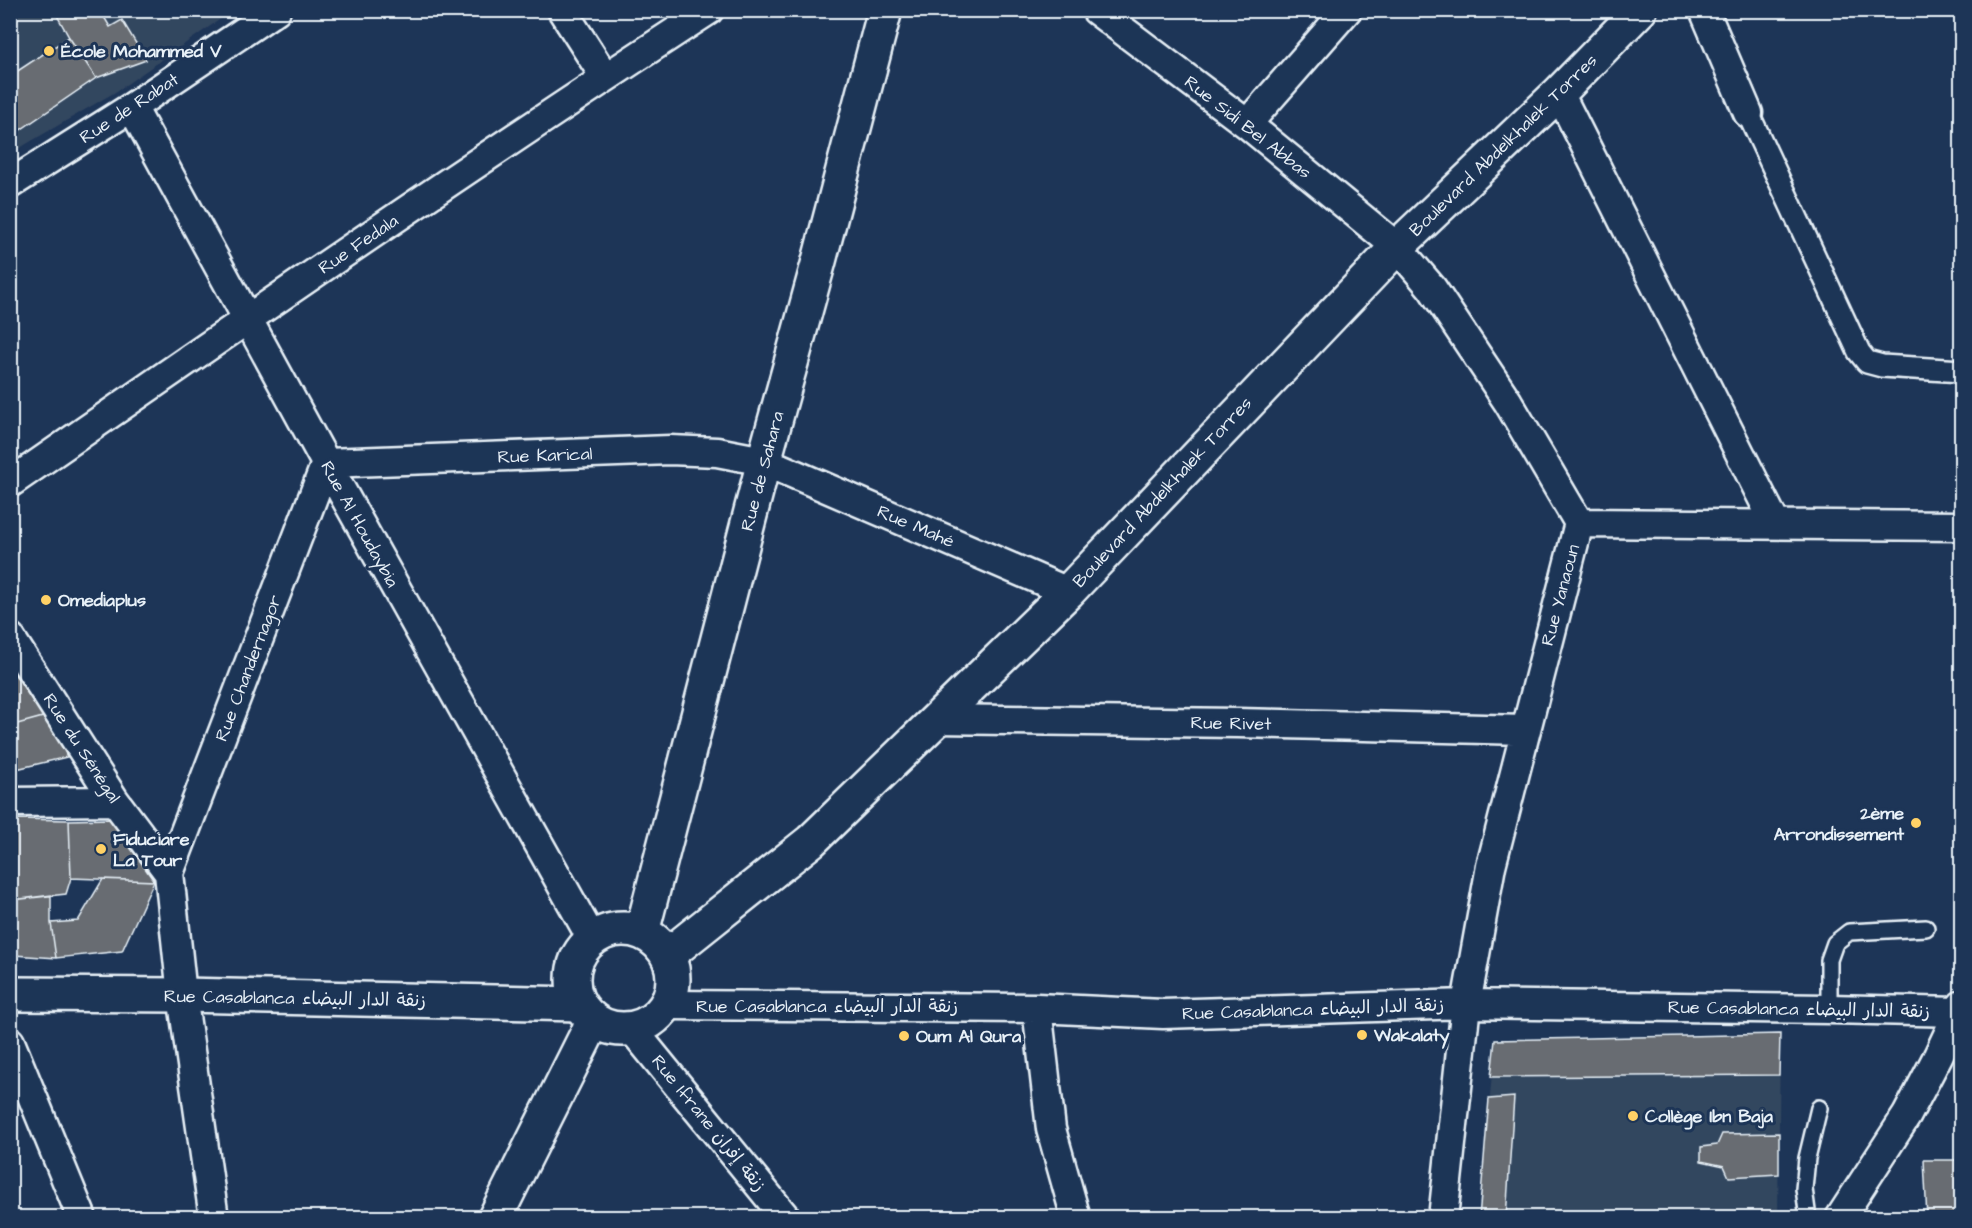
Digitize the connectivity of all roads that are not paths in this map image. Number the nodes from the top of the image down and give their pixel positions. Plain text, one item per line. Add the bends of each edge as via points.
1 (276, 10) edge
2 (562, 10) edge
3 (709, 10) edge
4 (885, 10) edge
5 (1347, 10) edge
6 (1640, 10) edge
7 (1704, 10) edge
8 (1110, 15) edge
9 (605, 77) junction
10 (1559, 93) junction
11 (132, 107) junction
12 (1749, 113) joint
13 (1247, 124) junction
14 (10, 184) edge
15 (1397, 247) junction
16 (249, 318) junction
17 (1962, 371) edge
18 (764, 461) junction
19 (326, 463) junction
20 (10, 483) edge
21 (1579, 523) junction
22 (1775, 524) junction
23 (1962, 526) edge
24 (1068, 592) junction
25 (10, 637) edge
26 (937, 719) junction
27 (1525, 730) junction
28 (115, 801) junction
29 (10, 802) edge
30 (169, 873) junction
31 (1926, 928) dead end
32 (642, 933) junction
33 (592, 939) junction
34 (668, 955) junction
35 (10, 994) edge
36 (182, 995) junction
37 (1466, 1004) junction
38 (667, 1005) junction
39 (1037, 1008) junction
40 (1829, 1009) junction
41 (1960, 1009) edge
42 (586, 1012) junction
43 (632, 1029) junction
44 (10, 1042) edge
45 (1819, 1108) dead end
46 (1067, 1212) edge
47 (82, 1218) edge
48 (214, 1218) edge
49 (495, 1218) edge
50 (786, 1218) edge
51 (1443, 1218) edge
52 (1808, 1218) edge
53 (1840, 1218) edge

1 - 11 street, Rue de Rabat
2 - 9 street
3 - 9 street, Rue Fedala
4 - 18 main road, Rue de Sahara
5 - 13 street
6 - 10 main road, Boulevard Abdelkhalek Torres
7 - 12 street
8 - 13 street, Rue Sidi Bel Abbas
9 - 16 street, Rue Fedala
10 - 15 main road, Boulevard Abdelkhalek Torres
10 - 22 street
11 - 14 street, Rue de Rabat
11 - 16 street, Rue Al Houdaybia
12 - 17 street via 1867,362
13 - 15 street, Rue Sidi Bel Abbas
15 - 21 street, Rue Sidi Bel Abbas via 1432,288 1508,402
15 - 24 main road, Boulevard Abdelkhalek Torres
16 - 19 street, Rue Al Houdaybia
16 - 20 street, Rue Fedala
18 - 19 street, Rue Karical via 717,452 670,450
18 - 24 street, Rue Mahé
18 - 32 main road, Rue de Sahara
19 - 30 street, Rue Chandernagor
19 - 33 street, Rue Al Houdaybia
21 - 22 street, Rue Yanaoun
21 - 27 street, Rue Yanaoun
22 - 23 street, Rue Yanaoun
24 - 26 main road, Boulevard Abdelkhalek Torres
25 - 28 street, Rue du Sénégal
26 - 27 street, Rue Rivet
26 - 34 main road, Boulevard Abdelkhalek Torres via 811,841
27 - 37 street, Rue Yanaoun via 1491,866
28 - 29 street
28 - 30 street, Rue du Sénégal
30 - 36 street
31 - 40 lane via 1849,932 1842,937 1829,960
32 - 33 main road via 623,929
32 - 34 main road
33 - 42 main road via 575,962 573,976 574,991
34 - 38 main road via 674,980
35 - 36 main road, Rue Casablanca زنقة الدار البيضاء
36 - 42 main road, Rue Casablanca زنقة الدار البيضاء
36 - 48 street
37 - 39 street, Rue Casablanca زنقة الدار البيضاء via 1163,1014
37 - 40 street, Rue Casablanca زنقة الدار البيضاء
37 - 51 street, Rue Yanaoun
38 - 39 street, Rue Casablanca زنقة الدار البيضاء
38 - 43 main road via 652,1021
39 - 46 street via 1051,1129
40 - 41 street, Rue Casablanca زنقة الدار البيضاء
41 - 53 street via 1907,1115
42 - 43 main road via 605,1026
42 - 49 main road
43 - 50 street, Rue Ifrane زنقة إفران
44 - 47 street
45 - 52 lane via 1807,1158 1804,1189

